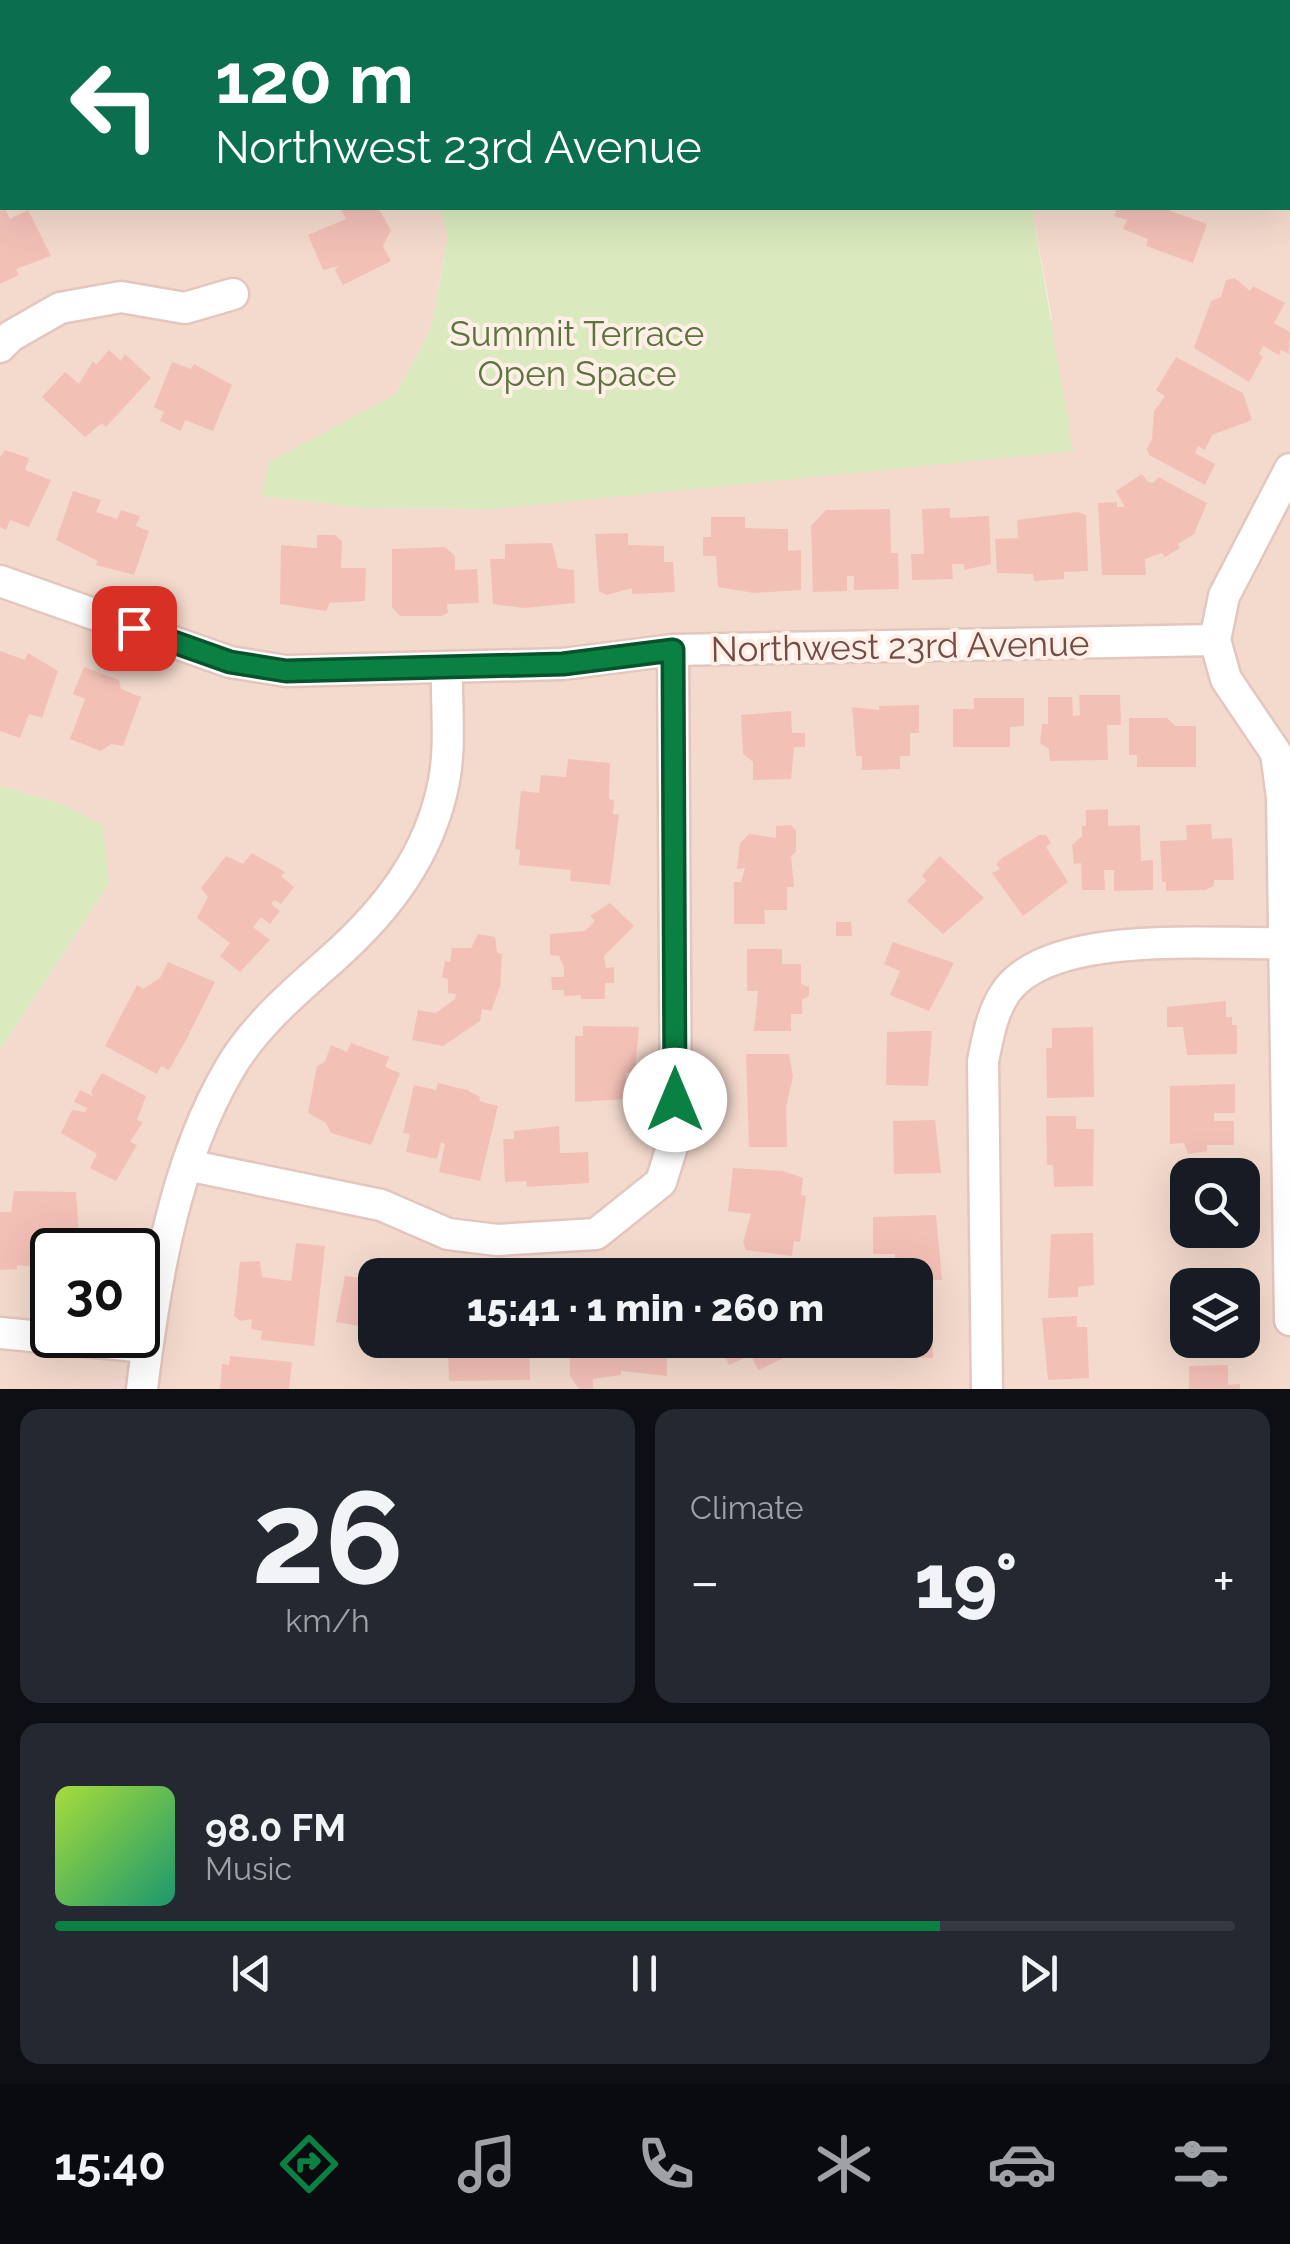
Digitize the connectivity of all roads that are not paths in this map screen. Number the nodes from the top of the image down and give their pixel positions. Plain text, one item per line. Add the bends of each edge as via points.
1 (233, 294) dead end
2 (0, 347) edge
3 (1290, 469) edge
4 (0, 581) edge
5 (1215, 640) junction
6 (673, 650) junction
7 (447, 667) junction
8 (1283, 943) junction
9 (187, 1165) junction
10 (160, 1277) edge
11 (1290, 1320) edge
12 (0, 1333) edge
13 (30, 1336) edge
14 (146, 1358) edge
15 (142, 1389) edge
16 (987, 1389) edge

1 - 2 street via 185,308 121,298 60,308
3 - 5 street via 1224,596
4 - 7 street, Northwest 23rd Avenue via 230,662 286,671
5 - 6 street, Northwest 23rd Avenue
5 - 8 street via 1226,679 1276,753
6 - 7 street, Northwest 23rd Avenue via 563,664
6 - 9 street via 676,1134 661,1182 596,1234 497,1240 448,1234 382,1206
7 - 9 street via 445,778 430,832 388,906 268,1016 230,1068
8 - 11 street
8 - 16 street via 1090,948 1044,962 1009,988 992,1019 983,1061
9 - 10 street
12 - 13 street
14 - 15 street

